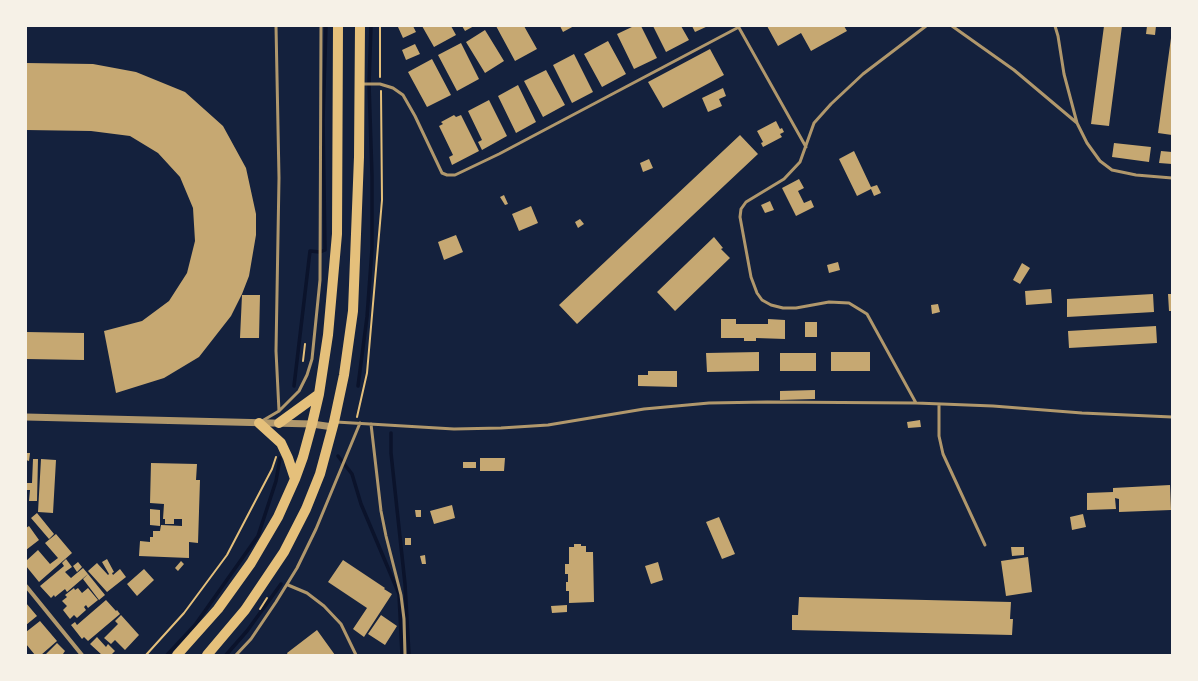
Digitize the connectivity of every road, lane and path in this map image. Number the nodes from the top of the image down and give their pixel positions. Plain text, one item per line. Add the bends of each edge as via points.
1 (276, 26) edge
2 (321, 26) edge
3 (338, 26) edge
4 (360, 26) edge
5 (926, 26) edge
6 (952, 26) edge
7 (1055, 26) edge
8 (738, 27) edge
9 (360, 84) junction
10 (1077, 122) junction
11 (806, 148) junction
12 (1172, 178) edge
13 (319, 394) junction
14 (916, 403) junction
15 (939, 404) junction
16 (279, 411) junction
17 (1172, 417) edge
18 (26, 418) edge
19 (259, 423) junction
20 (279, 423) junction
21 (312, 424) junction
22 (333, 424) junction
23 (360, 424) junction
24 (371, 424) junction
25 (295, 479) junction
26 (985, 546) dead end
27 (288, 585) junction
28 (26, 586) edge
29 (82, 655) edge
30 (177, 655) edge
31 (207, 655) edge
32 (236, 655) edge
33 (356, 655) edge
34 (405, 655) edge

1 - 16 lane via 279,178 276,351
2 - 16 lane via 320,280 312,359 299,391
3 - 13 main road via 337,234 328,335
4 - 9 main road
5 - 11 lane via 863,74 831,104 814,123
6 - 10 lane via 1014,70
7 - 10 lane
8 - 9 lane via 455,175 447,176 442,173 403,95 393,88 380,84
8 - 11 lane
9 - 22 main road via 360,157 353,311 344,375
10 - 12 lane via 1087,143 1100,161 1112,170
11 - 14 lane via 800,162 784,179 746,202 741,209 740,217 751,277 757,293 762,300 783,308 829,302 849,303 867,314
13 - 20 main road
13 - 21 main road
14 - 15 lane
14 - 24 lane via 709,403 501,428
15 - 17 lane
15 - 26 lane via 939,436 943,454
16 - 19 lane
18 - 19 street
19 - 20 street
19 - 25 main road via 281,443
20 - 21 street
21 - 22 street
21 - 25 main road
22 - 23 lane
22 - 31 main road via 317,481 284,552 245,610
23 - 24 lane
23 - 27 lane via 316,529
24 - 34 lane via 381,511 402,601
25 - 30 main road via 278,517 252,563 218,609
27 - 32 lane via 251,639
27 - 33 lane via 307,593 324,606 341,624
28 - 29 street

